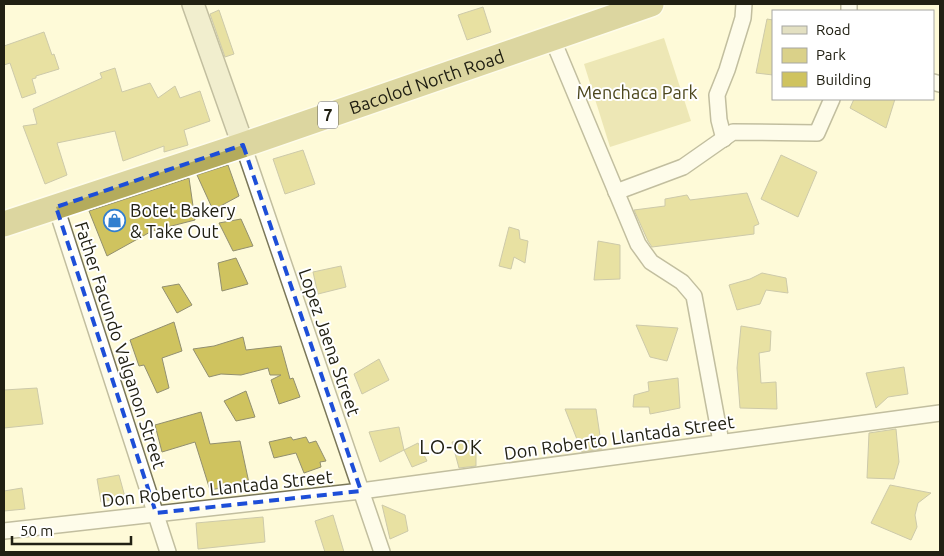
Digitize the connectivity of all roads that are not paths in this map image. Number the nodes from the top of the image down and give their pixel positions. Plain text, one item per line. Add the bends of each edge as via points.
1 (193, 4) edge
2 (651, 4) edge
3 (744, 4) edge
4 (613, 10) edge
5 (552, 38) junction
6 (832, 100) edge
7 (724, 139) junction
8 (243, 145) junction
9 (616, 192) junction
10 (56, 207) junction
11 (4, 224) edge
12 (940, 413) edge
13 (721, 442) junction
14 (361, 491) junction
15 (156, 513) junction
16 (4, 531) edge
17 (168, 552) edge
18 (382, 552) edge

1 - 8 main road
2 - 4 highway, Bacolod North Road / 7
3 - 7 street via 740,27 717,95 718,120
4 - 5 highway, Bacolod North Road / 7
5 - 8 highway, Bacolod North Road / 7
5 - 9 street
6 - 7 street via 817,133 733,132
7 - 9 street via 683,167
8 - 10 highway, Bacolod North Road / 7
8 - 14 street, Lopez Jaena Street
9 - 13 street via 638,244 651,262 682,282 694,296
10 - 11 highway, Bacolod North Road / 7
10 - 15 street, Father Facundo Valganon Street
12 - 13 street, Don Roberto Llantada Street
13 - 14 street, Don Roberto Llantada Street
14 - 15 street, Don Roberto Llantada Street
14 - 18 street, Lopez Jaena Street
15 - 16 street, Don Roberto Llantada Street
15 - 17 street, Father Facundo Valganon Street

